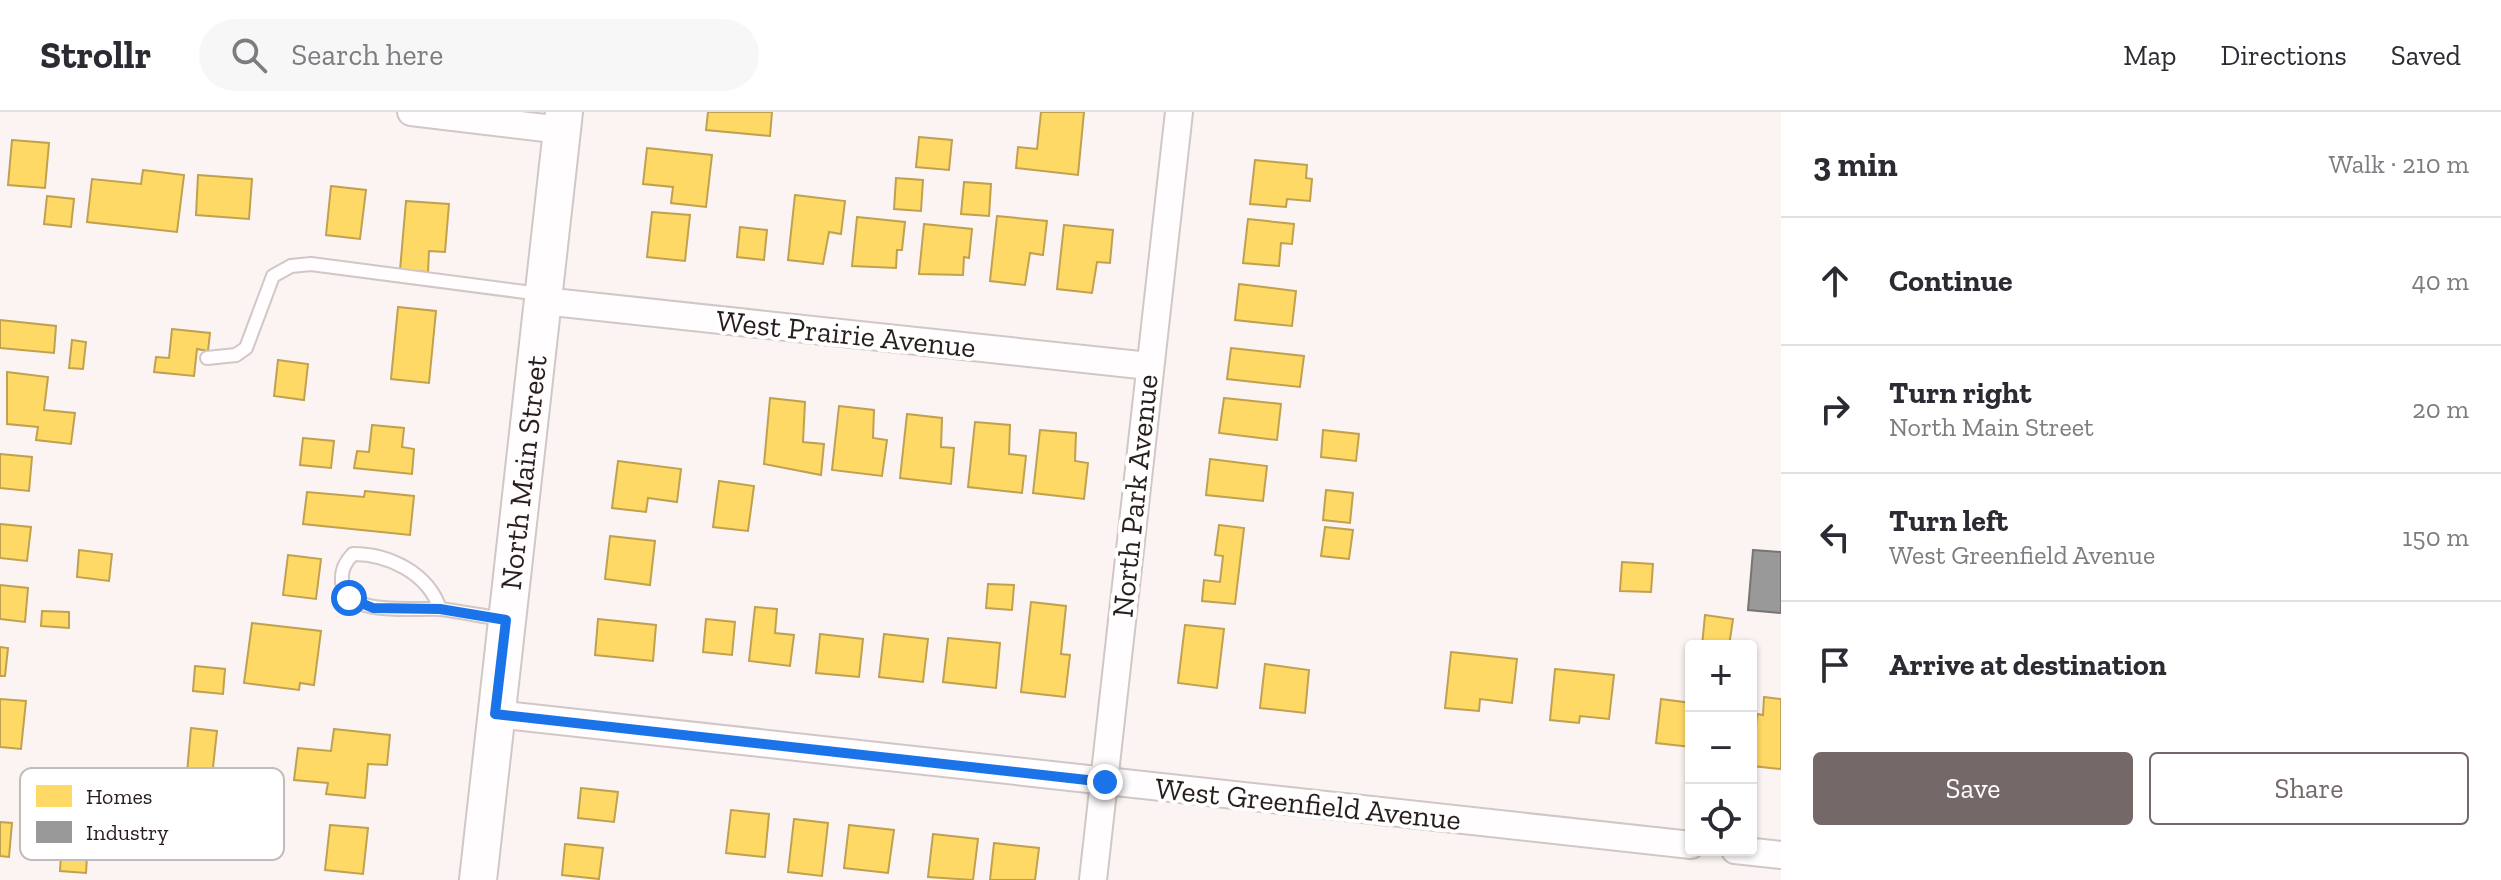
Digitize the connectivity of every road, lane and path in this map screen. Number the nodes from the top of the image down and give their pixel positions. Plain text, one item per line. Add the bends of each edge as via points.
1 (411, 112) edge
2 (1179, 112) edge
3 (563, 121) edge
4 (543, 298) junction
5 (207, 358) dead end
6 (1149, 366) junction
7 (440, 609) junction
8 (506, 620) junction
9 (495, 714) junction
10 (1105, 782) junction
11 (1685, 844) edge
12 (1757, 852) edge
13 (1781, 855) edge
14 (478, 880) edge
15 (1093, 880) edge

1 - 3 street
2 - 6 street, North Park Avenue
3 - 4 street, North Main Street
4 - 5 lane via 311,264 291,266 273,276 246,348 236,355
4 - 6 street, West Prairie Avenue
4 - 8 street, North Main Street
6 - 10 street, North Park Avenue
7 - 7 lane via 373,608 349,598 342,584 345,563 353,554 391,561 418,576
7 - 8 lane
8 - 9 street, North Main Street
9 - 10 street, West Greenfield Avenue
9 - 14 street, North Main Street
10 - 11 street, West Greenfield Avenue
10 - 15 street, North Park Avenue
12 - 13 street

